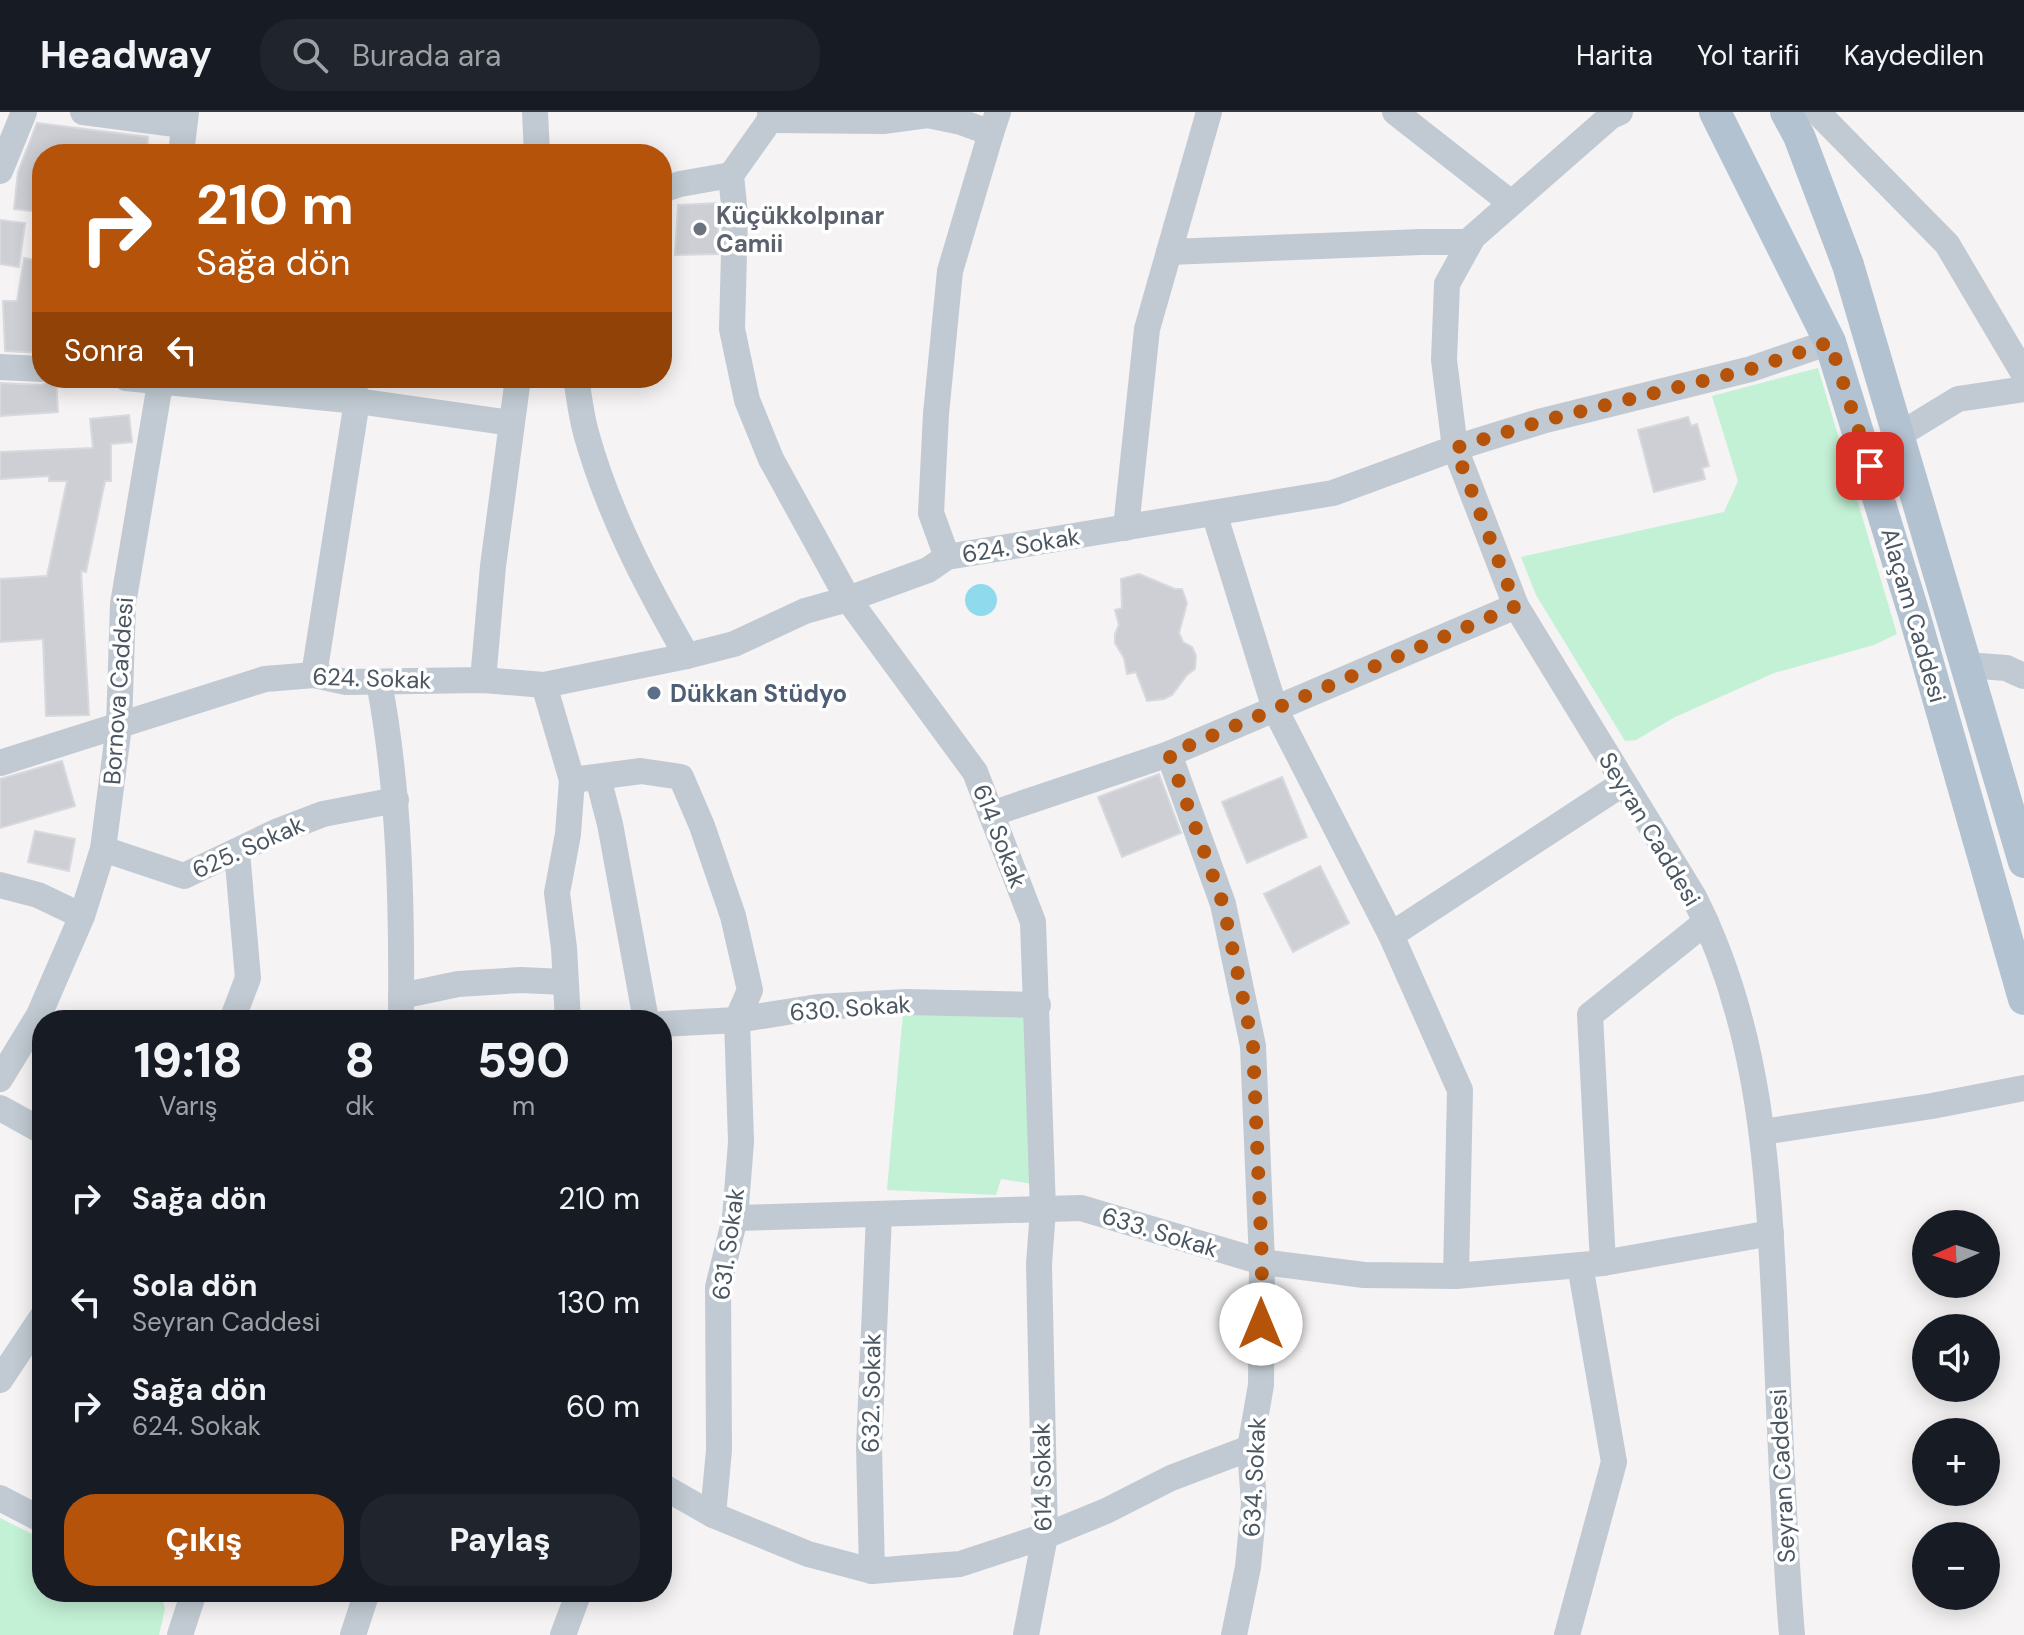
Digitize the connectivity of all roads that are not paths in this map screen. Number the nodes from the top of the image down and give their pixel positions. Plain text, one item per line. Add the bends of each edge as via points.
1 (24, 112) edge
2 (83, 112) edge
3 (535, 112) edge
4 (1209, 112) edge
5 (1395, 112) edge
6 (1715, 112) edge
7 (1786, 112) edge
8 (1817, 112) edge
9 (1614, 113) edge
10 (770, 116) edge
11 (185, 118) edge
12 (994, 123) edge
13 (182, 144) edge
14 (537, 144) edge
15 (0, 171) edge
16 (731, 175) junction
17 (672, 187) edge
18 (1511, 203) junction
19 (1470, 242) junction
20 (1169, 252) junction
21 (1830, 342) junction
22 (0, 367) edge
23 (32, 369) edge
24 (2024, 374) edge
25 (159, 388) edge
26 (236, 388) edge
27 (516, 388) edge
28 (578, 388) edge
29 (354, 389) edge
30 (2024, 389) edge
31 (511, 423) junction
32 (1899, 435) junction
33 (1455, 448) junction
34 (1214, 513) junction
35 (1126, 528) junction
36 (947, 557) junction
37 (848, 599) junction
38 (1516, 606) junction
39 (687, 656) junction
40 (1967, 665) junction
41 (314, 675) junction
42 (2024, 676) edge
43 (483, 680) junction
44 (379, 682) junction
45 (544, 685) junction
46 (1275, 709) junction
47 (119, 726) junction
48 (1169, 754) junction
49 (0, 763) edge
50 (585, 779) junction
51 (1622, 784) junction
52 (396, 800) junction
53 (991, 814) junction
54 (103, 849) junction
55 (237, 852) junction
56 (2024, 862) edge
57 (0, 885) edge
58 (82, 916) junction
59 (1706, 922) junction
60 (1391, 935) junction
61 (564, 982) junction
62 (2024, 999) edge
63 (1038, 1005) junction
64 (401, 1008) edge
65 (41, 1010) edge
66 (236, 1010) edge
67 (567, 1010) edge
68 (644, 1010) edge
69 (737, 1020) junction
70 (672, 1023) edge
71 (32, 1026) edge
72 (0, 1079) edge
73 (2024, 1088) edge
74 (0, 1108) edge
75 (32, 1126) edge
76 (1763, 1132) junction
77 (1043, 1210) junction
78 (879, 1215) junction
79 (735, 1218) junction
80 (1771, 1233) junction
81 (1262, 1262) junction
82 (1591, 1264) junction
83 (1456, 1276) junction
84 (32, 1332) edge
85 (0, 1380) edge
86 (1250, 1448) junction
87 (672, 1492) edge
88 (0, 1498) edge
89 (32, 1515) edge
90 (713, 1515) junction
91 (1045, 1536) junction
92 (872, 1571) junction
93 (187, 1602) edge
94 (364, 1602) edge
95 (575, 1602) edge
96 (180, 1635) edge
97 (353, 1635) edge
98 (563, 1635) edge
99 (1026, 1635) edge
100 (1234, 1635) edge
101 (1567, 1635) edge
102 (1792, 1635) edge

1 - 15 street
2 - 11 street
3 - 14 street
4 - 20 street
5 - 18 street
6 - 21 main road, Alaçam Caddesi
7 - 32 main road, Alaçam Caddesi via 1848,265
8 - 24 street via 1947,244
9 - 18 street, Seyran Caddesi
10 - 12 street via 883,121 928,115
10 - 16 street
11 - 13 street
12 - 36 street via 950,271 931,513
16 - 17 street
16 - 37 street, 614 Sokak via 732,329 747,400 771,459
18 - 19 street, Seyran Caddesi
19 - 20 street
19 - 33 street, Seyran Caddesi via 1447,284 1444,360
20 - 35 street via 1147,329
21 - 33 street, 624. Sokak via 1751,369
21 - 62 main road, Alaçam Caddesi
22 - 23 street
25 - 47 street, Bornova Caddesi via 123,604
26 - 29 street
27 - 31 street
28 - 39 street via 586,432 615,515
29 - 31 street
29 - 41 street
30 - 32 street via 1958,399
31 - 43 street
32 - 40 main road, Alaçam Caddesi
33 - 34 street, 624. Sokak via 1333,493
33 - 38 street, Seyran Caddesi
34 - 35 street, 624. Sokak
34 - 46 street
35 - 36 street, 624. Sokak
36 - 37 street, 624. Sokak via 928,570
37 - 39 street, 624. Sokak via 805,611 734,644
37 - 53 street, 614 Sokak via 975,772
38 - 46 street
38 - 51 street, Seyran Caddesi
39 - 45 street, 624. Sokak
40 - 42 street via 2006,668
40 - 56 main road, Alaçam Caddesi
41 - 44 street, 624. Sokak
41 - 47 street, 624. Sokak via 265,679
43 - 44 street, 624. Sokak
43 - 45 street, 624. Sokak
44 - 52 street
45 - 50 street
46 - 48 street
46 - 60 street
47 - 49 street, 624. Sokak
47 - 54 street, Bornova Caddesi
48 - 53 street
48 - 81 street, 634. Sokak via 1223,904 1253,1046
50 - 61 street via 557,893
50 - 68 street via 610,824
50 - 69 street, 631. Sokak via 641,771 681,777 733,916 750,990
51 - 59 street, Seyran Caddesi
51 - 60 street
52 - 55 street, 625. Sokak via 323,814
52 - 64 street
53 - 63 street, 614 Sokak via 1033,922
54 - 55 street, 625. Sokak via 184,876
54 - 58 street, Bornova Caddesi
55 - 66 street via 248,978
57 - 58 street via 38,895
58 - 65 street, Bornova Caddesi
59 - 76 street, Seyran Caddesi via 1740,1013
59 - 82 street via 1590,1015
60 - 83 street via 1460,1090
61 - 64 street via 458,984
61 - 67 street
63 - 69 street, 630. Sokak via 906,1002 818,1007
63 - 77 street, 614 Sokak
69 - 70 street, 630. Sokak
69 - 79 street, 631. Sokak via 741,1142
71 - 72 street, Bornova Caddesi
73 - 76 street
74 - 75 street
76 - 80 street, Seyran Caddesi
77 - 78 street, 633. Sokak
77 - 81 street, 633. Sokak via 1081,1208
77 - 91 street, 614 Sokak via 1039,1264
78 - 79 street, 633. Sokak
78 - 92 street, 632. Sokak via 869,1447
79 - 90 street, 631. Sokak via 718,1287 719,1450
80 - 82 street, 633. Sokak
80 - 102 street, Seyran Caddesi
81 - 83 street, 633. Sokak via 1364,1275
81 - 86 street, 634. Sokak via 1261,1385
82 - 83 street, 633. Sokak
82 - 101 street via 1614,1462
84 - 85 street
86 - 91 street
86 - 100 street, 634. Sokak via 1254,1504
87 - 90 street
88 - 89 street
90 - 92 street via 808,1554
91 - 92 street via 960,1564
91 - 99 street, 614 Sokak
93 - 96 street
94 - 97 street
95 - 98 street

